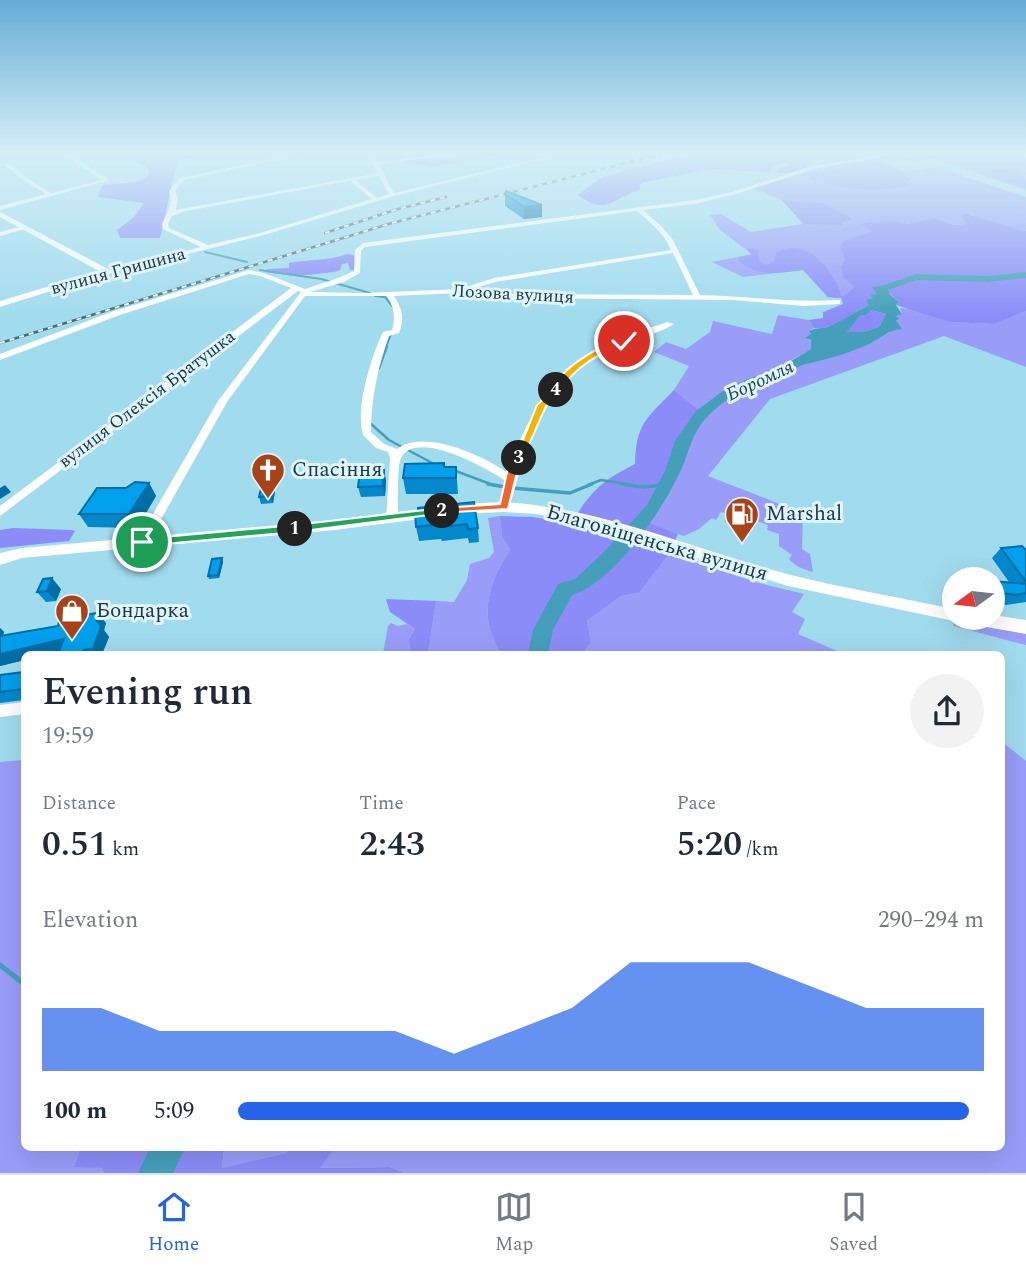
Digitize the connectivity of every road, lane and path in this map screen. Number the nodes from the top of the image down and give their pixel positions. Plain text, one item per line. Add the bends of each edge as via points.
1 (173, 209) edge
2 (195, 209) edge
3 (344, 209) edge
4 (638, 209) joint
5 (172, 213) junction
6 (0, 214) edge
7 (23, 228) junction
8 (0, 234) edge
9 (206, 247) junction
10 (676, 251) junction
11 (107, 272) junction
12 (355, 275) junction
13 (363, 283) dead end
14 (301, 291) junction
15 (460, 291) junction
16 (393, 293) junction
17 (697, 297) junction
18 (837, 302) dead end
19 (0, 304) edge
20 (670, 324) dead end
21 (0, 357) edge
22 (401, 451) junction
23 (510, 479) junction
24 (504, 507) junction
25 (0, 512) edge
26 (392, 517) junction
27 (142, 542) junction
28 (0, 551) edge
29 (22, 553) junction
30 (0, 559) edge
31 (942, 612) edge
32 (1005, 624) edge
33 (1026, 627) edge
34 (21, 708) edge
35 (0, 711) edge

1 - 5 street
2 - 5 street
3 - 9 street, вулиця Гришина
4 - 10 street via 660,227
4 - 12 street via 363,245 358,250 359,272
5 - 9 street via 166,229
6 - 7 main road
7 - 8 street
7 - 11 main road
9 - 11 street, вулиця Гришина
10 - 15 street via 495,280
10 - 17 street
11 - 19 main road, вулиця Гришина
12 - 13 street
12 - 14 street
14 - 16 street, Лозова вулиця
14 - 21 street via 253,272 105,317
14 - 25 street, вулиця Олексія Братушка
14 - 27 street via 223,401
15 - 16 street, Лозова вулиця
15 - 17 street, Лозова вулиця via 503,296
16 - 22 street via 399,323 396,331 386,334 375,363 365,425 372,440
17 - 18 street, Лозова вулиця
20 - 23 street via 593,354 562,381 542,405
22 - 23 street via 419,444 449,449 492,465
22 - 26 street
23 - 24 street
24 - 26 main road, Благовіщенська вулиця
24 - 31 main road, Благовіщенська вулиця via 588,519 788,580
26 - 27 main road, Благовіщенська вулиця
27 - 29 main road, Благовіщенська вулиця
28 - 29 main road, Благовіщенська вулиця
29 - 30 main road, Благовіщенська вулиця
32 - 33 main road
34 - 35 street

